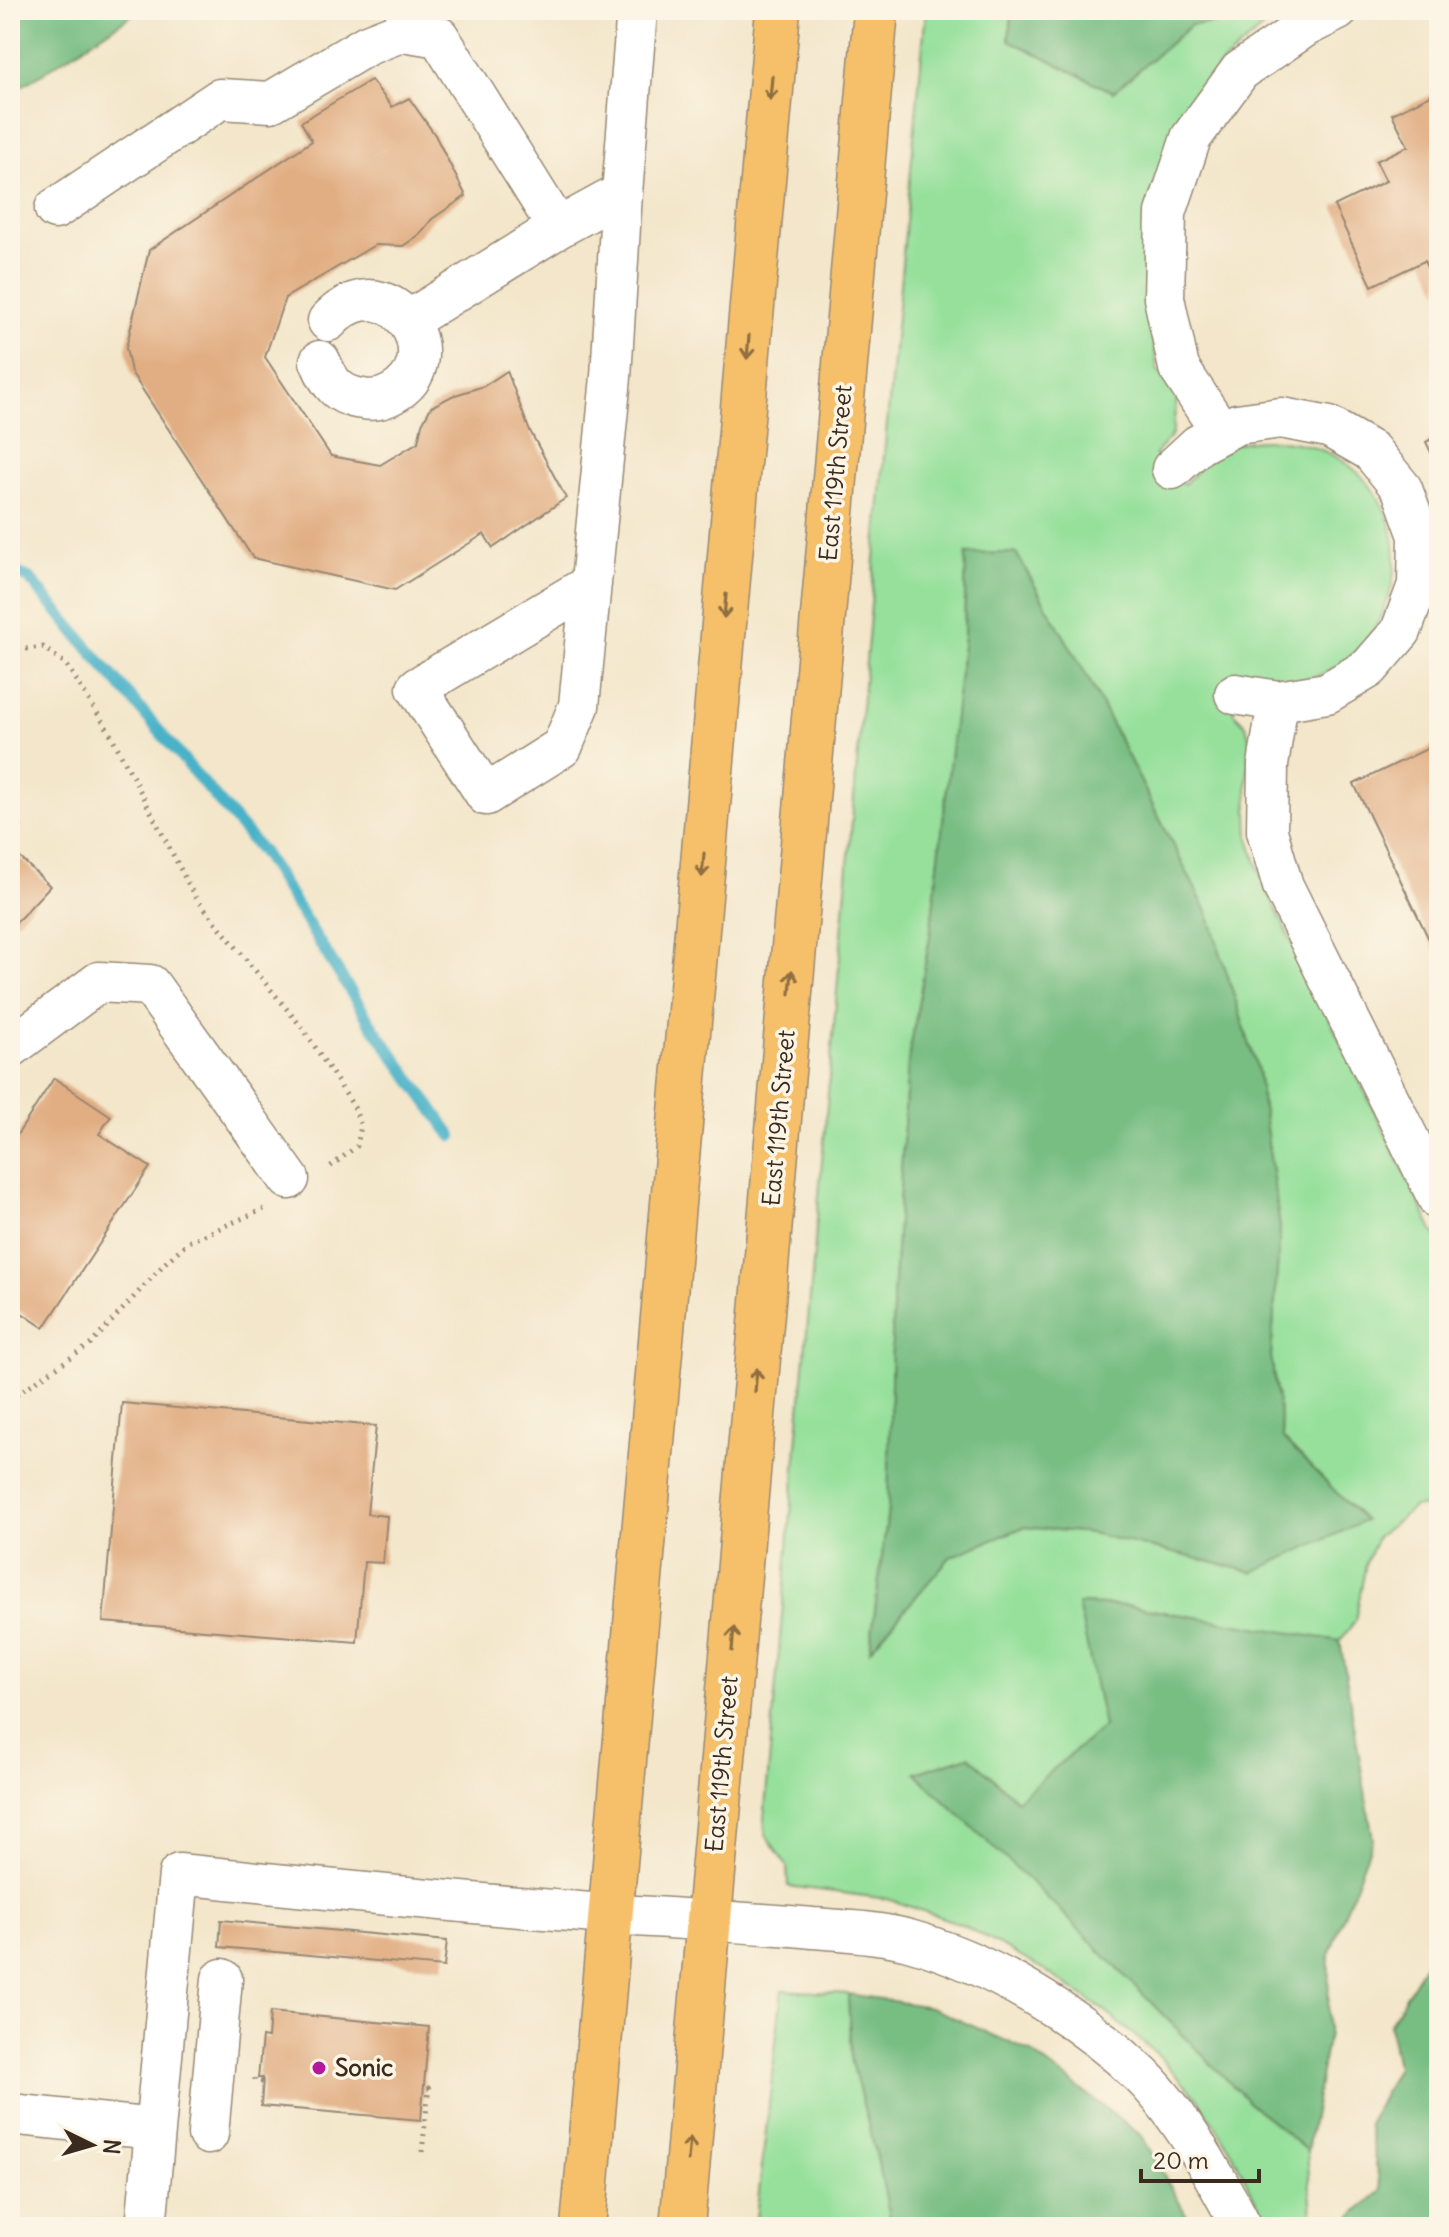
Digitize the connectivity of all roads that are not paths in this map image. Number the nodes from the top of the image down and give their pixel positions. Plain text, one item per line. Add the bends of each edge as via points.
1 (637, 10) edge
2 (778, 10) edge
3 (876, 10) edge
4 (1338, 10) edge
5 (622, 193) junction
6 (55, 209) dead end
7 (558, 228) junction
8 (328, 321) dead end
9 (408, 321) junction
10 (320, 361) dead end
11 (1221, 432) junction
12 (1172, 469) dead end
13 (591, 584) junction
14 (1235, 694) dead end
15 (1278, 701) junction
16 (10, 1048) edge
17 (289, 1179) dead end
18 (1439, 1200) edge
19 (610, 1915) junction
20 (709, 1921) junction
21 (222, 1979) dead end
22 (10, 2114) edge
23 (155, 2129) junction
24 (208, 2134) dead end
25 (146, 2227) edge
26 (583, 2227) edge
27 (682, 2227) edge
28 (1242, 2227) edge

1 - 5 street
2 -> 19 main road
20 -> 3 main road, East 119th Street
4 - 11 street via 1240,71 1191,138 1166,213 1164,298 1179,368
5 - 7 street
5 - 13 street
6 - 7 street via 220,99 271,102 367,45 403,31 439,37
7 - 9 street
8 - 9 street via 343,308 374,301 389,305
9 - 10 street via 418,344 418,361 401,389 386,397 370,401 338,391
11 - 12 street
11 - 15 street via 1237,424 1281,418 1329,427 1371,451 1402,489 1419,536 1418,585 1401,631 1369,668 1327,693
13 - 13 street via 579,706 562,747 486,795 417,688
14 - 15 street
15 - 18 street via 1268,765 1267,831 1283,886
16 - 17 street via 99,982 150,985
19 - 20 street
19 - 23 street via 179,1874
19 - 26 main road
27 -> 20 main road, East 119th Street
20 - 28 street via 907,1939 1018,1987 1097,2038 1143,2077 1180,2124
21 - 24 street
22 - 23 street
23 - 25 street

